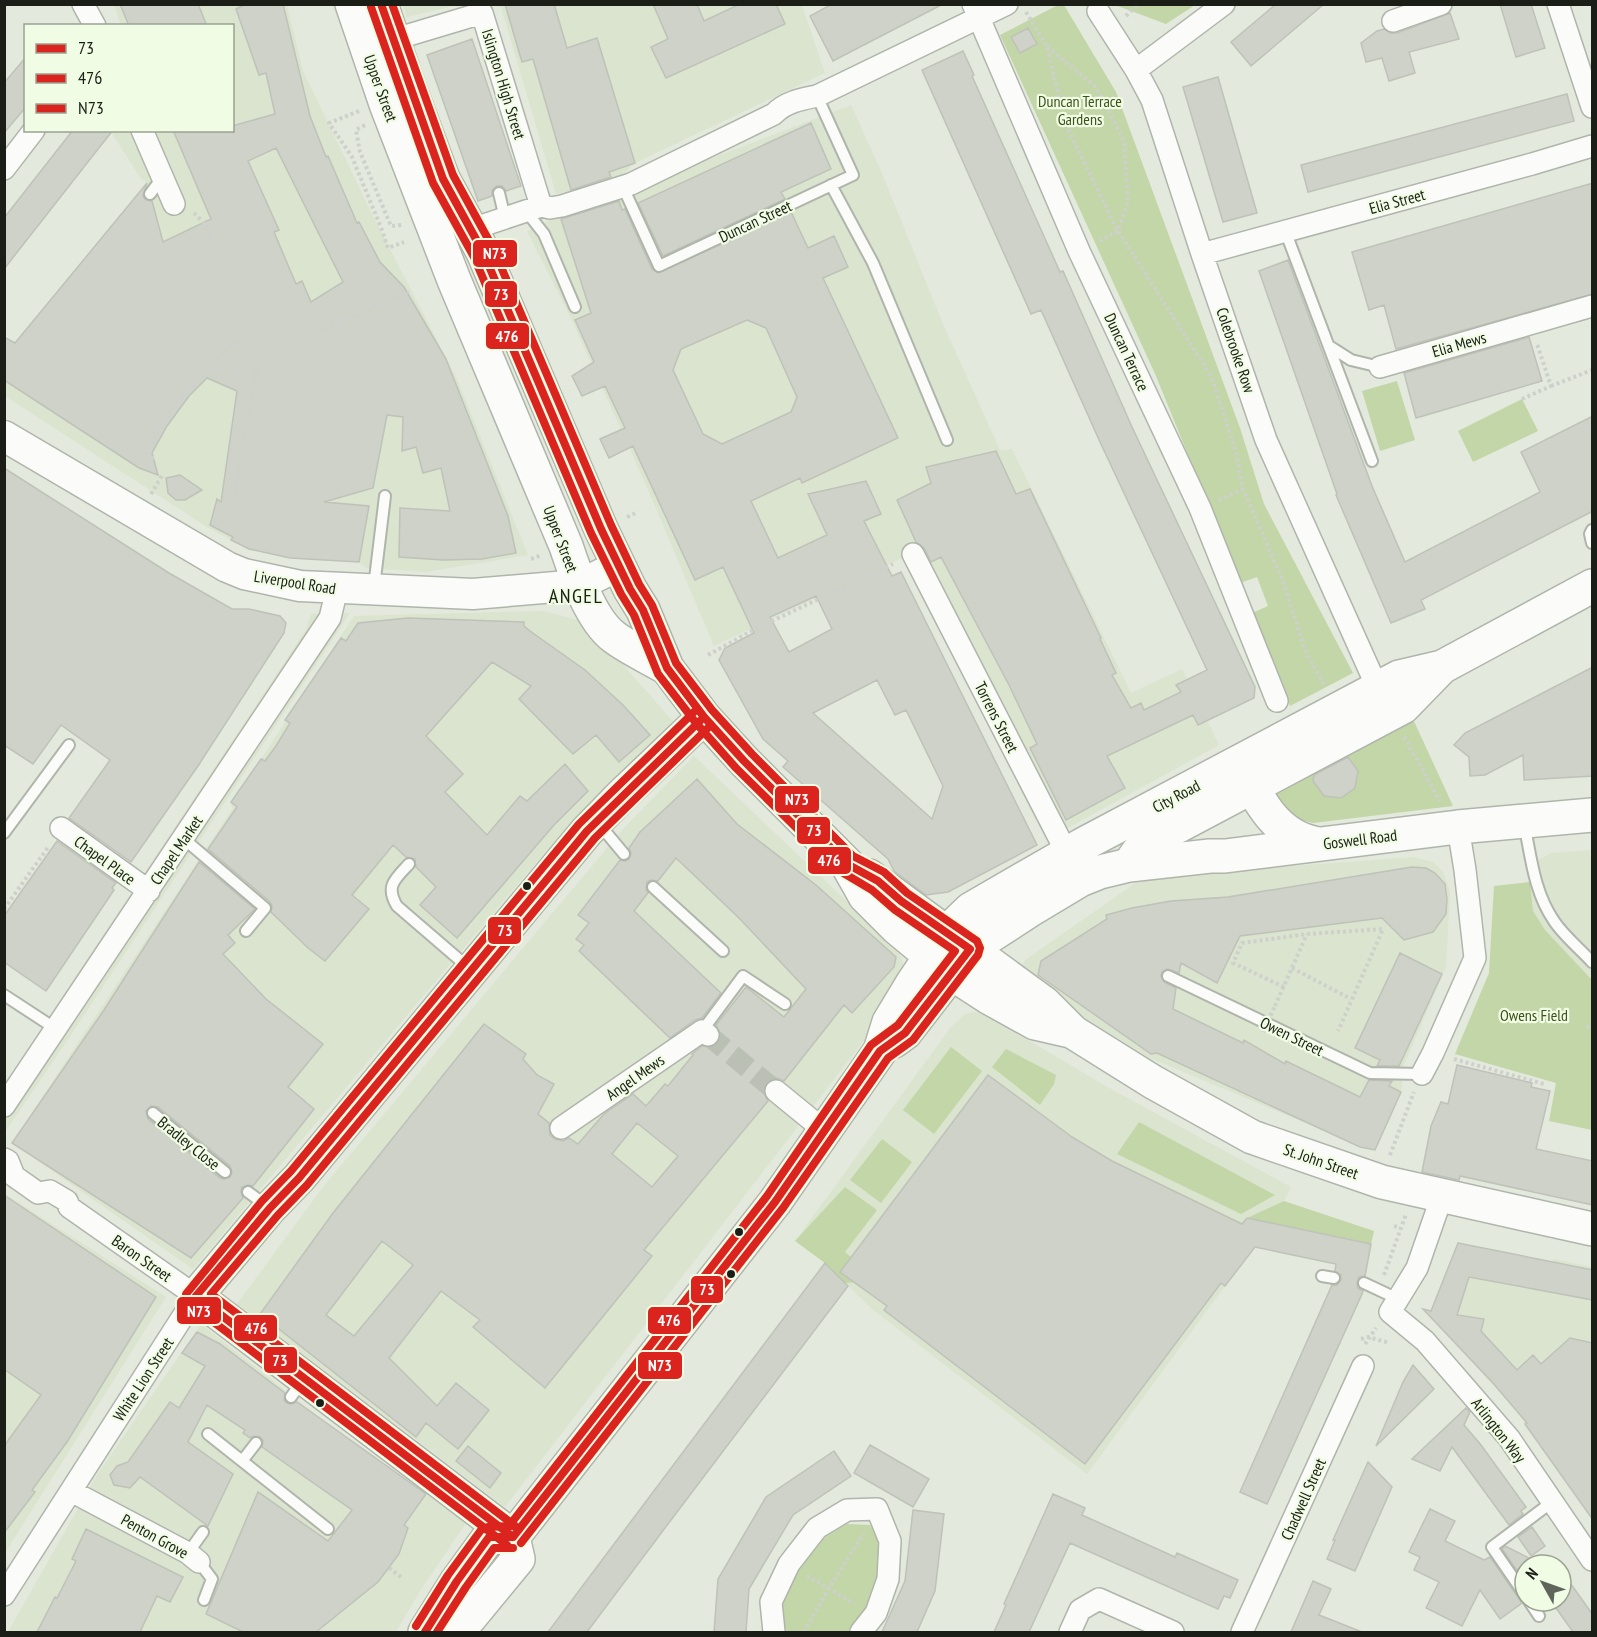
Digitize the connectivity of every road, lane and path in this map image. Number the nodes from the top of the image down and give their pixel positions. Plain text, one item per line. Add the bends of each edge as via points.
1 (83, 4) edge
2 (381, 4) edge
3 (1138, 4) edge
4 (1224, 4) edge
5 (1441, 4) edge
6 (1558, 4) edge
7 (1016, 7) edge
8 (484, 9) edge
9 (977, 11) edge
10 (1098, 11) dead end
11 (1130, 12) dead end
12 (1393, 21) dead end
13 (94, 24) edge
14 (369, 26) edge
15 (1047, 47) junction
16 (1136, 70) junction
17 (817, 96) junction
18 (1593, 106) edge
19 (359, 111) dead end
20 (356, 130) dead end
21 (32, 132) edge
22 (142, 132) edge
23 (1593, 146) edge
24 (4, 169) edge
25 (374, 184) junction
26 (831, 185) junction
27 (623, 187) junction
28 (365, 188) junction
29 (499, 193) dead end
30 (174, 204) joint
31 (534, 209) junction
32 (505, 218) junction
33 (391, 225) dead end
34 (472, 230) junction
35 (1119, 231) junction
36 (1286, 232) junction
37 (405, 242) dead end
38 (217, 249) dead end
39 (1202, 254) junction
40 (409, 292) dead end
41 (1593, 306) edge
42 (575, 307) dead end
43 (1530, 324) junction
44 (319, 331) dead end
45 (1329, 346) junction
46 (247, 354) junction
47 (1380, 368) joint
48 (1593, 370) edge
49 (233, 375) dead end
50 (1551, 386) junction
51 (1522, 399) dead end
52 (4, 436) edge
53 (947, 440) dead end
54 (1242, 449) dead end
55 (1236, 452) junction
56 (154, 458) dead end
57 (1372, 461) dead end
58 (163, 474) dead end
59 (155, 487) dead end
60 (385, 496) dead end
61 (234, 500) dead end
62 (638, 512) dead end
63 (627, 517) dead end
64 (1593, 530) edge
65 (1593, 543) edge
66 (913, 554) joint
67 (618, 566) junction
68 (579, 585) junction
69 (1593, 586) edge
70 (337, 589) junction
71 (374, 591) junction
72 (708, 655) dead end
73 (1442, 667) junction
74 (667, 668) junction
75 (1326, 687) dead end
76 (1378, 689) junction
77 (1277, 701) dead end
78 (704, 717) junction
79 (1402, 735) dead end
80 (69, 745) dead end
81 (1245, 774) junction
82 (1593, 815) edge
83 (1523, 820) junction
84 (597, 822) junction
85 (1458, 827) junction
86 (61, 828) joint
87 (4, 833) edge
88 (184, 839) junction
89 (1318, 844) junction
90 (624, 854) dead end
91 (409, 864) dead end
92 (1129, 865) junction
93 (1074, 867) junction
94 (653, 887) dead end
95 (149, 891) junction
96 (4, 909) edge
97 (246, 931) dead end
98 (1307, 934) junction
99 (723, 951) dead end
100 (950, 953) junction
101 (1593, 962) edge
102 (1292, 968) junction
103 (472, 970) junction
104 (1168, 976) dead end
105 (1284, 987) junction
106 (4, 995) edge
107 (1351, 999) junction
108 (785, 1004) dead end
109 (1586, 1027) dead end
110 (1593, 1027) edge
111 (56, 1029) junction
112 (1338, 1031) dead end
113 (1263, 1032) dead end
114 (705, 1033) joint
115 (1433, 1053) junction
116 (1422, 1074) junction
117 (1544, 1084) dead end
118 (776, 1091) tunnel mouth
119 (4, 1107) edge
120 (153, 1113) dead end
121 (561, 1128) dead end
122 (825, 1131) junction
123 (4, 1159) edge
124 (225, 1172) dead end
125 (1382, 1182) junction
126 (1428, 1193) junction
127 (1593, 1229) edge
128 (1322, 1276) dead end
129 (1334, 1278) dead end
130 (1364, 1282) dead end
131 (196, 1296) junction
132 (1394, 1305) junction
133 (1361, 1339) dead end
134 (1395, 1344) dead end
135 (1363, 1366) dead end
136 (208, 1434) dead end
137 (256, 1443) dead end
138 (242, 1461) junction
139 (71, 1491) junction
140 (1552, 1502) junction
141 (877, 1509) junction
142 (328, 1530) dead end
143 (203, 1532) dead end
144 (513, 1537) junction
145 (194, 1558) junction
146 (1593, 1560) edge
147 (789, 1564) junction
148 (389, 1568) dead end
149 (401, 1577) dead end
150 (1513, 1578) edge
151 (829, 1588) junction
152 (6, 1590) edge
153 (204, 1600) dead end
154 (876, 1613) junction
155 (1537, 1613) edge
156 (1539, 1616) dead end
157 (425, 1632) edge
158 (458, 1632) edge
159 (774, 1632) edge
160 (804, 1632) edge
161 (861, 1632) edge
162 (1070, 1632) edge
163 (1173, 1632) edge
164 (1242, 1632) edge

1 - 13 street
2 - 14 main road, Upper Street
3 - 11 path
4 - 16 street
5 - 12 street
6 - 18 street
7 - 9 street
7 - 15 path
8 - 14 street, Islington High Street
8 - 31 street, Islington High Street
9 - 17 street
9 - 77 street, Duncan Terrace via 1079,251 1244,601
10 - 16 street, Colebrooke Row
14 - 34 main road, Upper Street
14 - 68 main road, Upper Street via 386,104
15 - 35 path via 1065,123
15 - 35 path via 1096,87 1124,141 1128,202
16 - 39 street, Colebrooke Row via 1152,100
17 - 26 lane, Duncan Street via 852,175
17 - 27 street via 780,108
19 - 28 path via 329,123 352,157
20 - 25 path via 360,152
21 - 24 street
22 - 30 street via 156,186
23 - 36 street, Elia Street
25 - 28 path
25 - 33 path
26 - 27 lane, Duncan Street via 659,266
26 - 53 lane via 873,263
27 - 31 street via 562,207
28 - 37 path via 388,248
29 - 32 lane
30 - 38 path via 196,214
31 - 32 street
31 - 42 lane
32 - 34 street
34 - 67 main road, Upper Street
35 - 55 path via 1211,376
36 - 39 street, Elia Street
36 - 45 lane
39 - 76 street, Colebrooke Row via 1266,440
40 - 44 path
41 - 43 street, Elia Mews
43 - 47 street, Elia Mews
43 - 50 path
45 - 47 lane, Elia Mews via 1351,360
45 - 57 lane
46 - 49 path
46 - 56 path via 234,342 184,392 161,423 145,458
46 - 61 path via 257,363
48 - 50 path
50 - 51 path
52 - 70 main road, Liverpool Road via 227,567 281,583
54 - 55 path
55 - 75 path via 1243,489 1283,581 1305,650
58 - 59 path
60 - 71 lane
62 - 63 path
64 - 65 lane
66 - 72 path
66 - 93 street, Torrens Street
67 - 68 main road, Liverpool Road
67 - 74 main road, Upper Street via 643,610
68 - 71 main road, Liverpool Road via 473,594
68 - 74 main road, Upper Street via 612,636
69 - 73 main road, City Road
70 - 71 main road, Liverpool Road
70 - 88 street, Chapel Market via 330,618
73 - 76 main road, City Road via 1399,677
73 - 81 main road, City Road via 1403,707
74 - 78 main road
76 - 81 main road, City Road
78 - 84 main road, White Lion Street
78 - 100 main road via 847,864 865,896 897,928
79 - 85 path
80 - 87 lane
81 - 89 main road via 1271,818 1305,842
81 - 92 main road, City Road via 1152,840
81 - 93 main road, City Road
82 - 83 main road, Goswell Road
83 - 85 main road, Goswell Road
83 - 101 lane via 1543,902 1555,923
84 - 90 lane
84 - 103 main road, White Lion Street
85 - 89 main road, Goswell Road
85 - 115 street via 1475,958
86 - 95 street, Chapel Place
86 - 96 path
88 - 95 street, Chapel Market
88 - 97 lane via 264,908
89 - 92 main road, Goswell Road
91 - 103 lane via 396,878 391,896 397,906
92 - 93 main road, City Road via 1100,872
93 - 100 main road, City Road via 970,909
94 - 99 lane
95 - 111 street, Chapel Market
98 - 102 path
98 - 105 path via 1242,943 1233,963
98 - 107 path via 1383,929
100 - 122 main road, City Road via 889,1022 880,1051
100 - 125 main road, St. John Street via 1044,1003 1073,1032 1251,1137
102 - 105 path
102 - 107 path
103 - 131 main road, White Lion Street via 299,1178 259,1200
104 - 116 lane, Owen Street via 1370,1073
105 - 113 path, bridge
106 - 111 lane
107 - 112 path
108 - 114 lane via 743,976
109 - 110 path
111 - 119 street, Chapel Market
114 - 121 street, Angel Mews
115 - 116 street
115 - 117 path
116 - 125 path
118 - 122 street
120 - 124 lane, Bradley Close
122 - 144 main road, City Road via 727,1265
123 - 131 street, Baron Street via 14,1176 38,1193 50,1191 67,1201 69,1207
125 - 126 main road, St. John Street
126 - 127 main road, St. John Street
126 - 132 street via 1417,1268
126 - 132 path via 1384,1275
128 - 129 lane
130 - 132 lane
131 - 139 street, White Lion Street
131 - 144 main road, Baron Street via 298,1388
132 - 140 street, Arlington Way via 1509,1438
133 - 134 path
135 - 164 street, Chadwell Street
136 - 138 lane
137 - 138 lane
138 - 142 lane
139 - 145 street, Penton Grove
139 - 152 street, White Lion Street
140 - 146 street, Arlington Way
140 - 150 lane via 1492,1547
141 - 147 street via 847,1510 817,1528
141 - 151 path
141 - 154 street via 890,1541 888,1579
143 - 145 lane
144 - 157 main road via 489,1537
144 - 158 main road via 518,1559
145 - 153 lane, Penton Grove via 212,1579
147 - 151 path
147 - 159 street via 771,1602
148 - 149 path
151 - 154 path
151 - 160 path
154 - 161 street
155 - 156 lane
162 - 163 street via 1080,1610 1100,1599

